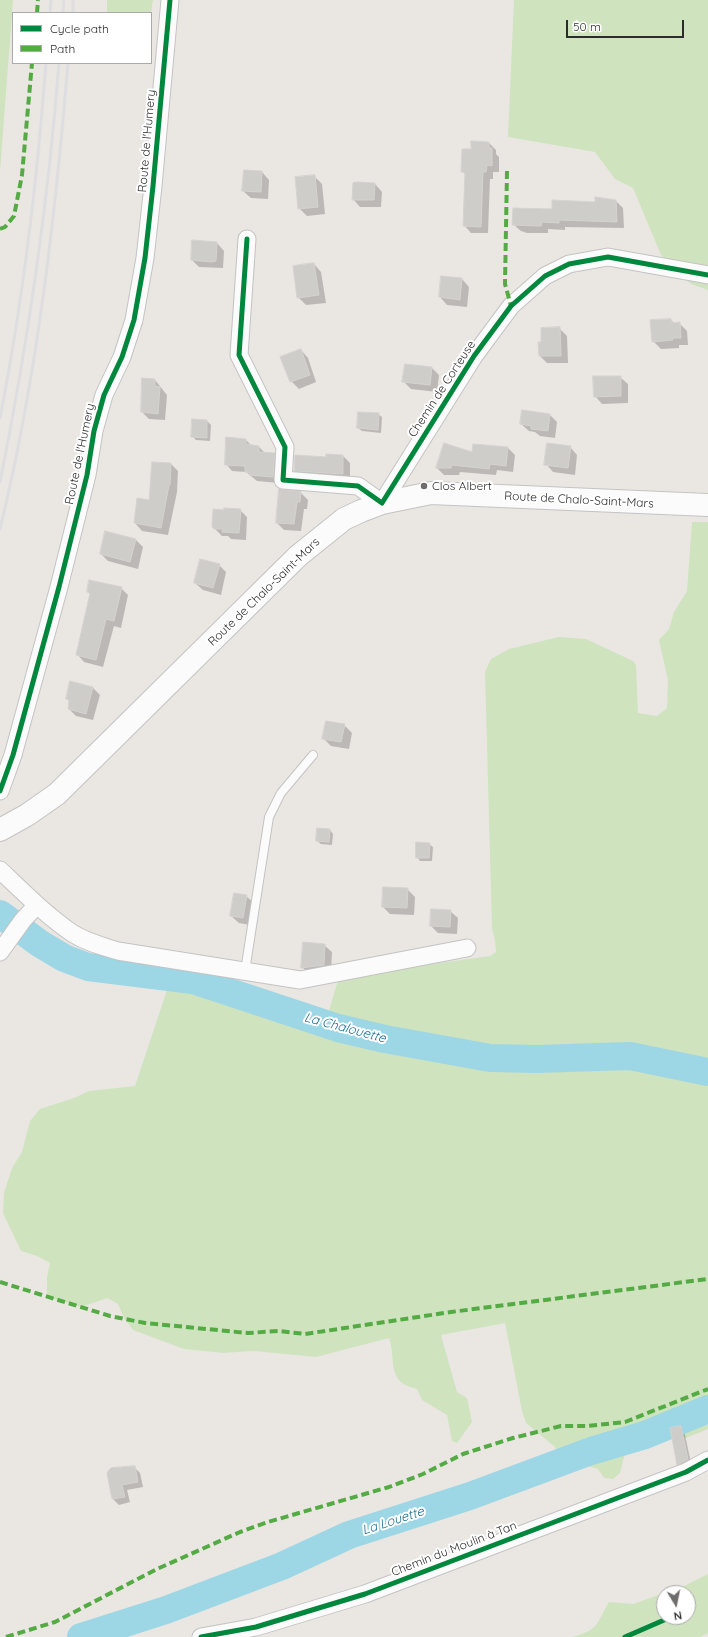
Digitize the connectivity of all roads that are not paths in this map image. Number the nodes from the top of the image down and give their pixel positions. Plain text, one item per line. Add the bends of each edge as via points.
1 (170, 0) edge
2 (247, 239) dead end
3 (708, 275) edge
4 (382, 504) junction
5 (708, 505) edge
6 (313, 755) dead end
7 (0, 791) edge
8 (0, 830) edge
9 (0, 870) edge
10 (37, 905) junction
11 (467, 948) dead end
12 (0, 952) edge
13 (245, 971) junction
14 (708, 1460) edge
15 (201, 1637) edge

1 - 7 street, Route de l'Humery via 145,258 134,320 122,357 104,395 94,430 87,476 59,587 13,755
2 - 4 street via 239,355 285,447 283,480 358,486
3 - 4 street, Chemin de Corteuse via 608,257 569,264 545,276 511,306 474,356
4 - 5 main road, Route de Chalo-Saint-Mars via 431,493
4 - 8 main road, Route de Chalo-Saint-Mars via 344,519 298,556 58,794
6 - 13 lane via 281,793 269,817
9 - 10 street
10 - 12 street
10 - 13 street via 73,933 118,951
11 - 13 street via 300,980
14 - 15 street, Chemin du Moulin à Tan via 686,1472 365,1594 256,1627

